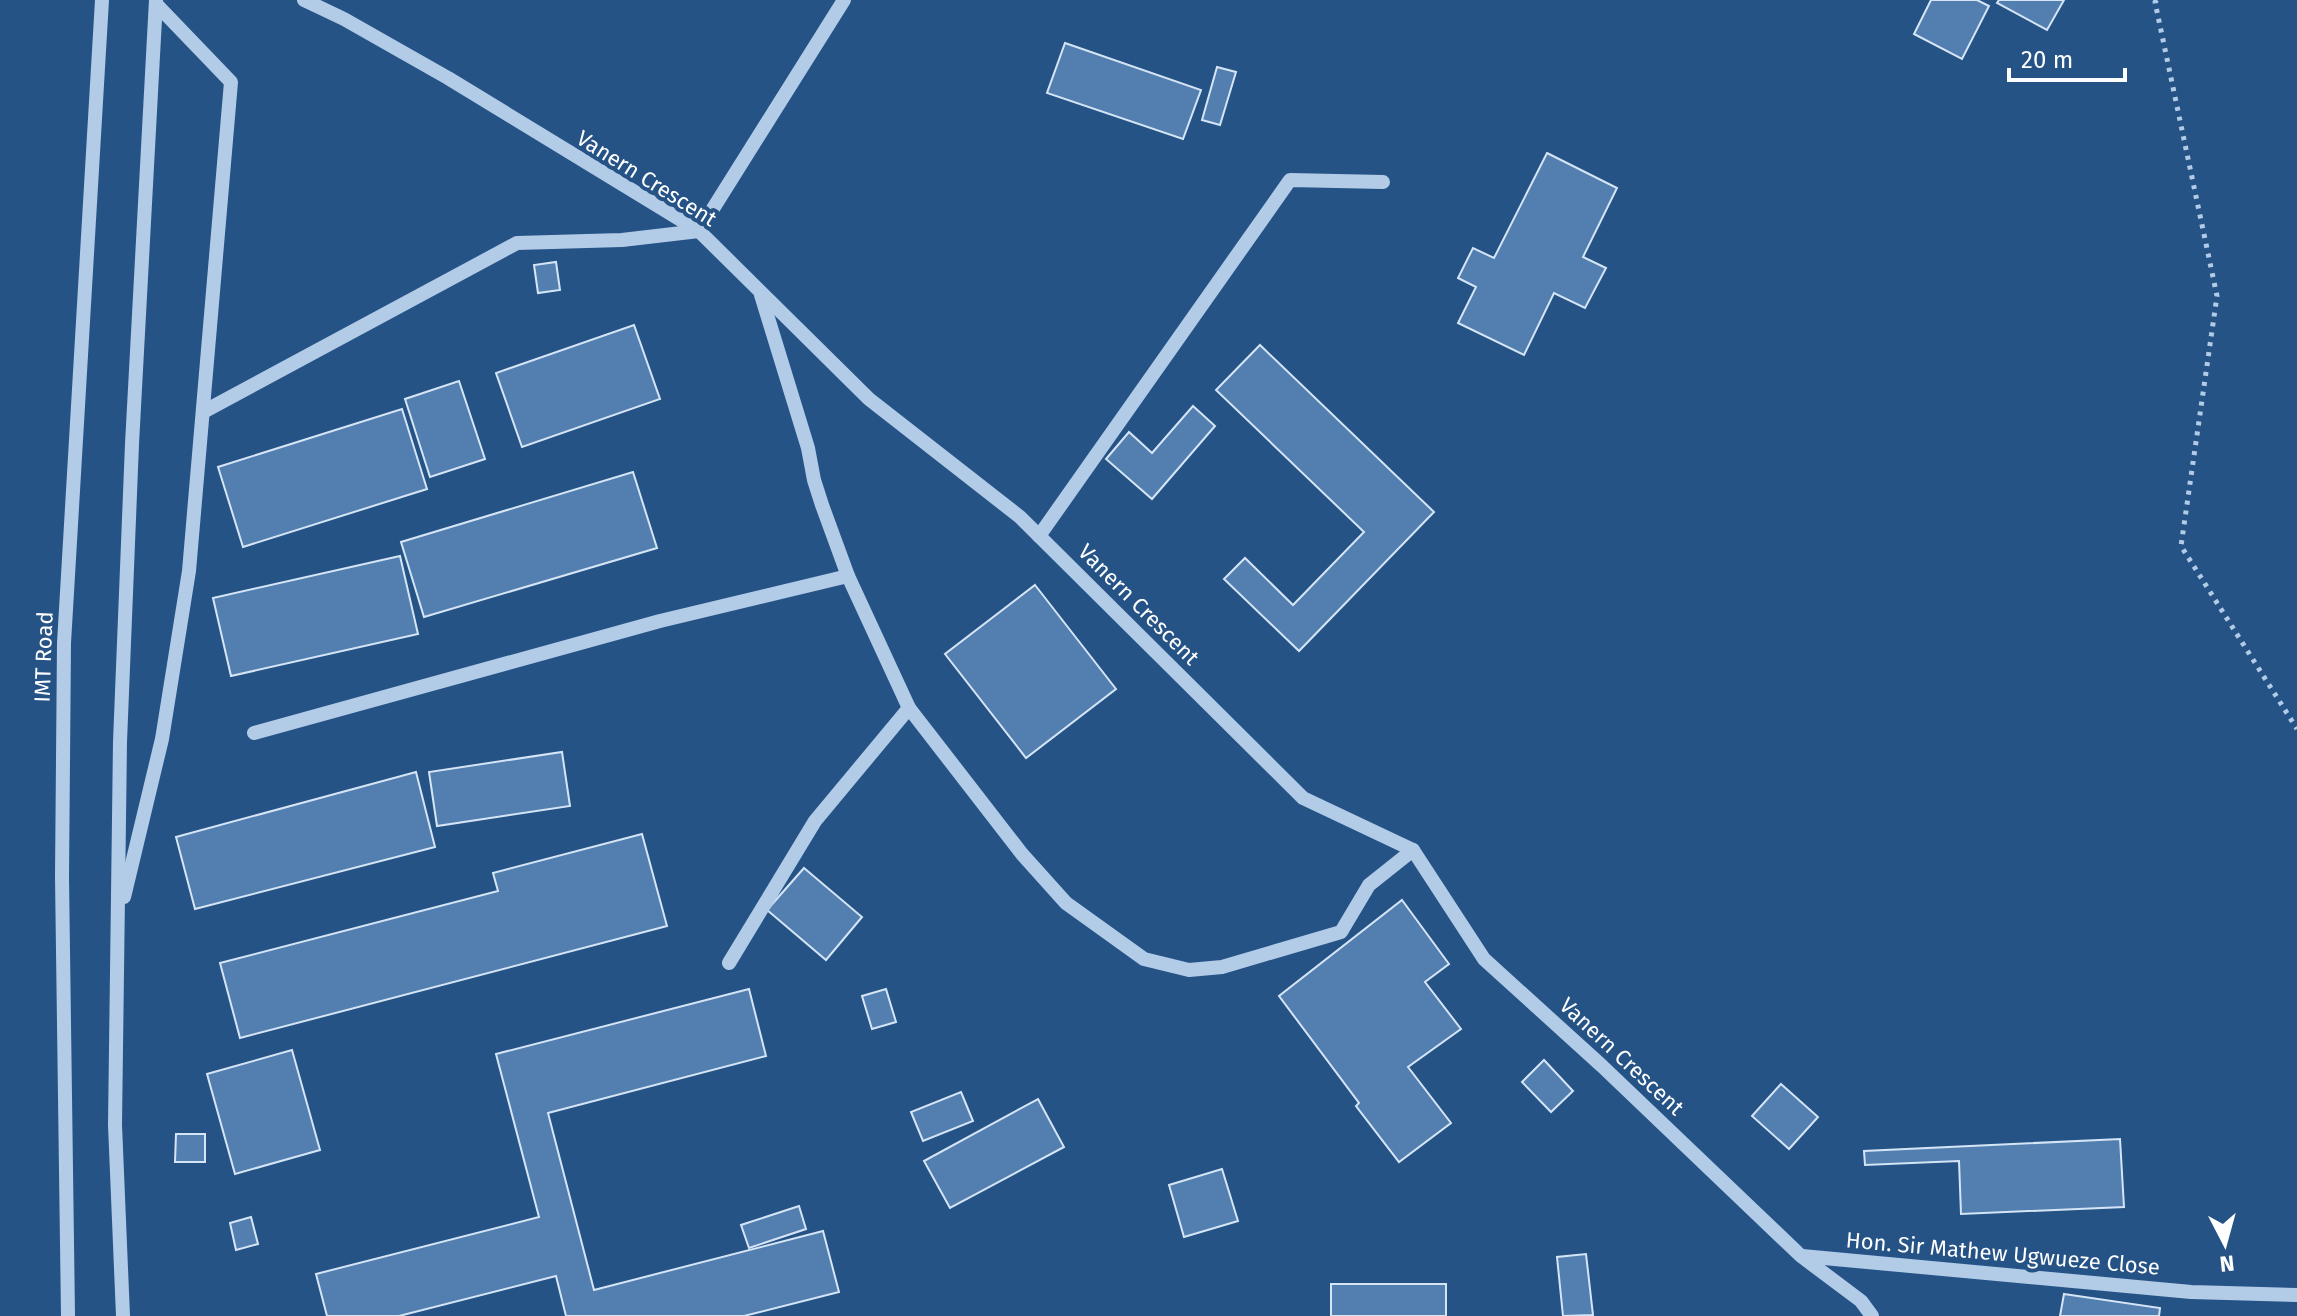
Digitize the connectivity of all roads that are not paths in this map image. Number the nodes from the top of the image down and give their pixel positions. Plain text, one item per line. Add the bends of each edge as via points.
1 (102, 0) edge
2 (304, 0) edge
3 (844, 0) edge
4 (156, 2) edge
5 (1383, 182) dead end
6 (699, 231) junction
7 (760, 291) junction
8 (203, 412) junction
9 (1039, 536) junction
10 (848, 576) junction
11 (909, 708) junction
12 (254, 733) dead end
13 (1413, 850) junction
14 (118, 924) junction
15 (729, 963) dead end
16 (1801, 1256) junction
17 (2297, 1295) edge
18 (68, 1316) edge
19 (123, 1316) edge
20 (1872, 1316) edge

1 - 18 street, IMT Road via 64,643
2 - 6 street, Vanern Crescent via 448,78
3 - 6 street
4 - 8 street via 231,82
4 - 14 street via 130,491
5 - 9 street via 1290,180
6 - 7 street, Vanern Crescent
6 - 8 street via 517,243
7 - 9 street, Vanern Crescent via 869,399
7 - 10 street via 814,480
8 - 14 street via 189,571 167,708
9 - 13 street, Vanern Crescent via 1303,798
10 - 11 street
10 - 12 street via 660,621
11 - 13 street via 1066,903 1144,959 1189,970 1222,967 1341,932 1369,885
11 - 15 street via 815,821
13 - 16 street, Vanern Crescent via 1484,959
14 - 19 street via 115,1125
16 - 17 street, Hon. Sir Mathew Ugwueze Close via 2191,1292
16 - 20 street, Vanern Crescent via 1861,1301

